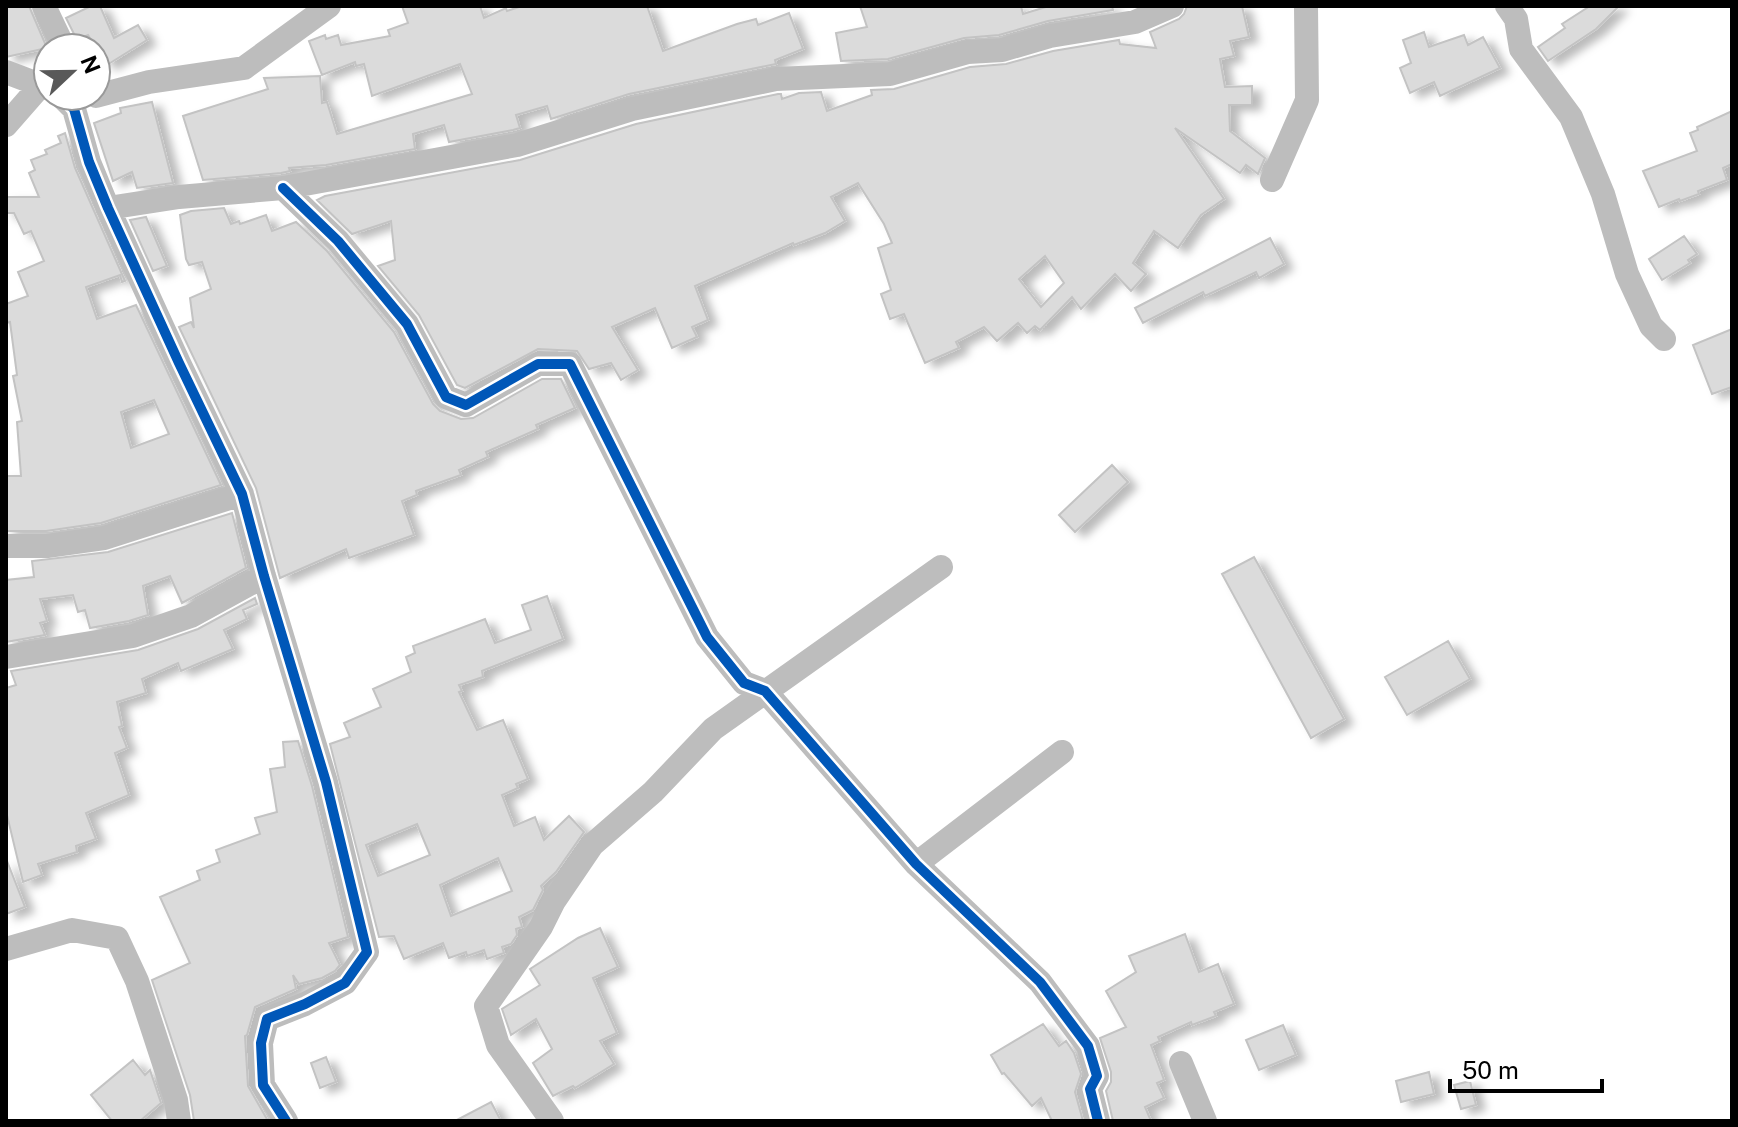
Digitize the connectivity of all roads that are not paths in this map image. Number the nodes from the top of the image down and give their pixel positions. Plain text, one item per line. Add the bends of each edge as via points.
1 (44, 6) edge
2 (329, 6) edge
3 (1172, 6) edge
4 (1306, 6) edge
5 (1507, 6) edge
6 (56, 32) edge
7 (6, 72) edge
8 (32, 82) edge
9 (112, 92) edge
10 (32, 106) edge
11 (75, 112) edge
12 (6, 125) edge
13 (1272, 180) dead end
14 (283, 188) junction
15 (108, 208) junction
16 (1664, 339) dead end
17 (242, 494) junction
18 (6, 546) edge
19 (941, 567) dead end
20 (264, 576) junction
21 (6, 657) edge
22 (765, 691) junction
23 (1062, 752) dead end
24 (916, 864) junction
25 (6, 949) edge
26 (1181, 1063) dead end
27 (179, 1121) edge
28 (286, 1121) edge
29 (552, 1121) edge
30 (1098, 1121) edge
31 (1205, 1121) edge

1 - 6 street
2 - 9 street via 244,68
3 - 14 street via 1135,22 1002,50 968,52 890,74 776,79 632,109 517,145
4 - 13 street via 1307,100
5 - 16 street via 1516,19 1521,49 1571,117 1603,194 1627,274 1651,326
7 - 8 street
10 - 12 street
11 - 15 street
14 - 15 street
14 - 22 street via 338,241 407,324 446,397 466,405 538,364 570,364 707,637 744,683
15 - 17 street
17 - 18 street via 104,538
17 - 20 street
19 - 22 street
20 - 21 street via 191,616 133,636
20 - 28 street via 326,782 367,952 345,983 267,1019 261,1043 263,1085
22 - 24 street
22 - 29 street via 713,729 592,845 486,1006 498,1045
23 - 24 street
24 - 30 street via 1040,982 1088,1046 1097,1076 1090,1089
25 - 27 street via 72,930 117,938 137,981
26 - 31 street

